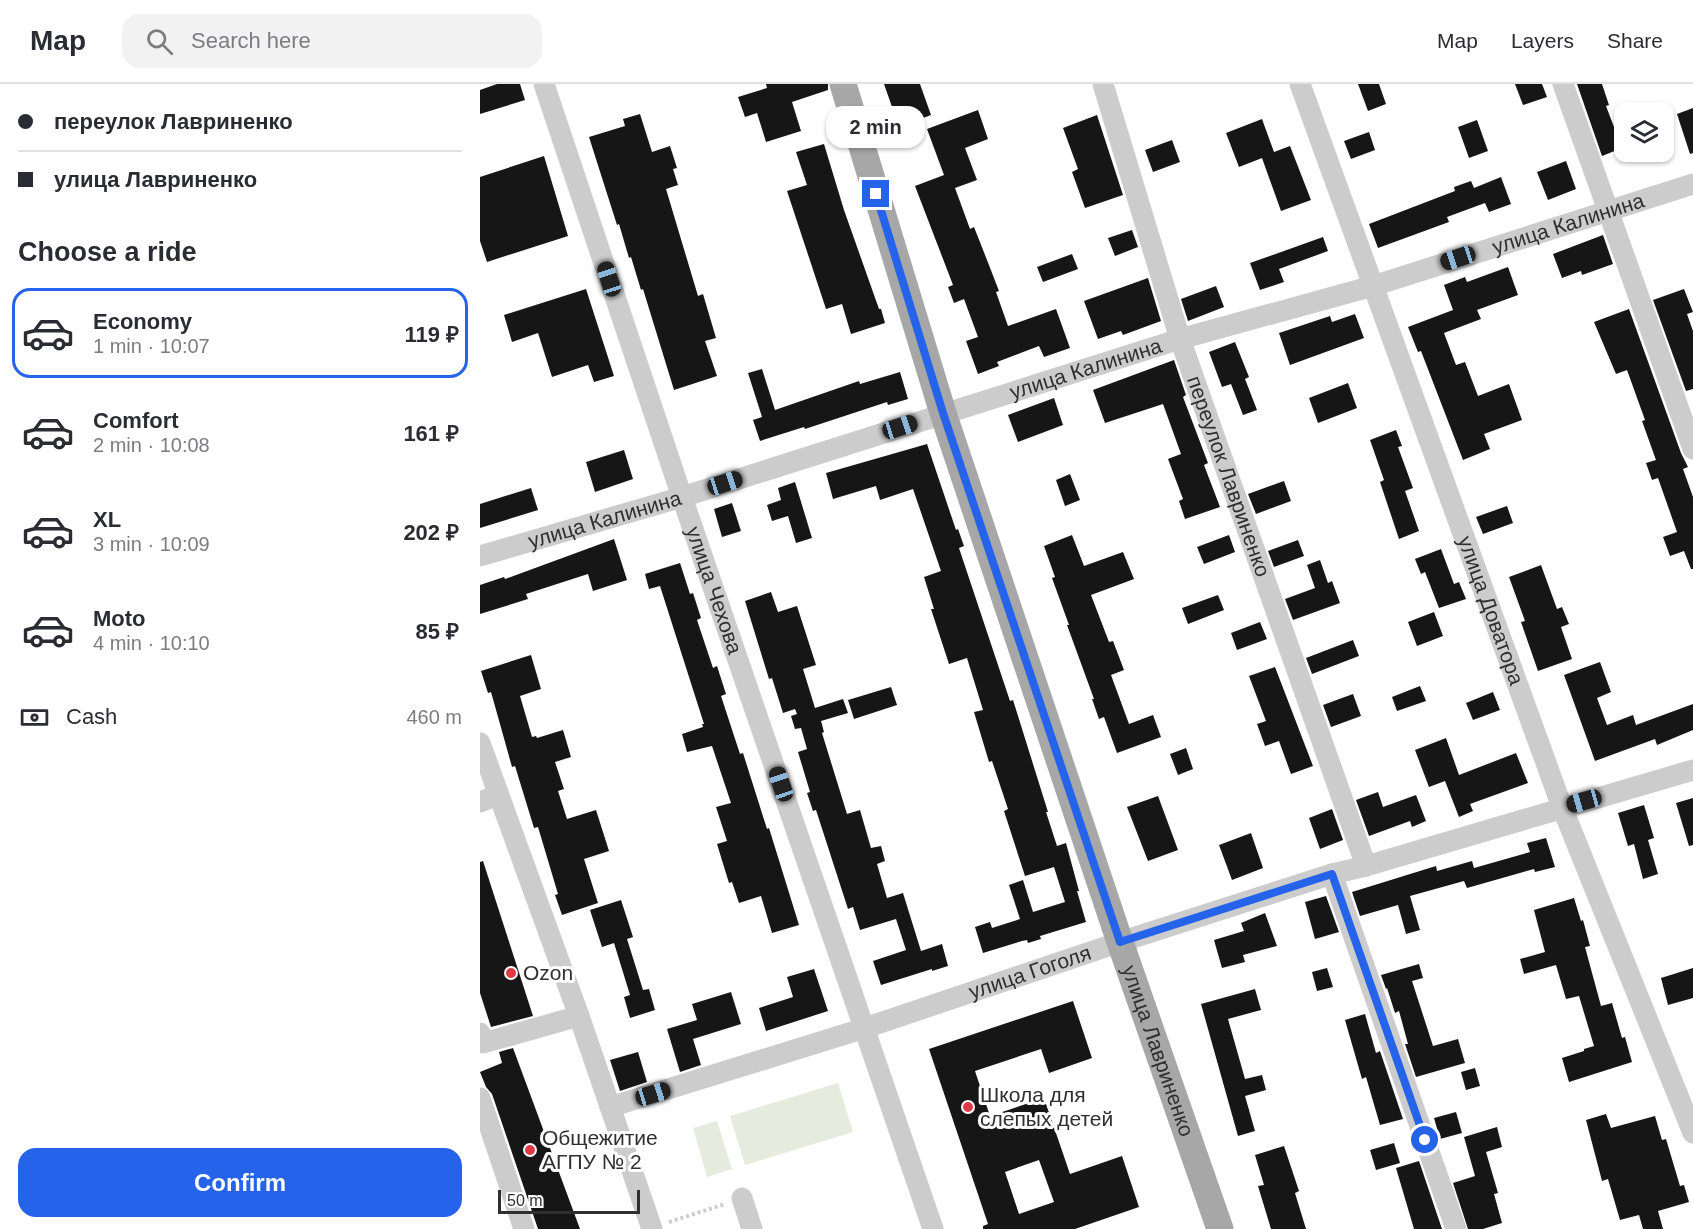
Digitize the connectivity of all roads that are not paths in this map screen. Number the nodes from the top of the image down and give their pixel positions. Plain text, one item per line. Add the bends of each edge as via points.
1 (544, 84) edge
2 (843, 84) edge
3 (1103, 84) edge
4 (1300, 84) edge
5 (1563, 84) edge
6 (1693, 184) edge
7 (1607, 211) junction
8 (1372, 285) junction
9 (1180, 339) junction
10 (943, 413) junction
11 (1693, 449) edge
12 (682, 497) junction
13 (480, 556) edge
14 (480, 743) edge
15 (1693, 770) edge
16 (489, 799) edge
17 (1562, 807) junction
18 (1366, 866) junction
19 (1332, 874) junction
20 (1120, 942) junction
21 (579, 1016) junction
22 (865, 1028) junction
23 (481, 1040) edge
24 (480, 1098) edge
25 (610, 1107) junction
26 (1693, 1132) edge
27 (742, 1198) road end
28 (524, 1229) edge
29 (652, 1229) edge
30 (752, 1229) edge
31 (933, 1229) edge
32 (1220, 1229) edge
33 (1456, 1229) edge

1 - 12 street, улица Чехова
2 - 10 main road, улица Лавриненко
3 - 9 street, переулок Лавриненко
4 - 8 street, улица Доватора
5 - 7 street
6 - 7 street, улица Калинина
7 - 8 street, улица Калинина
7 - 11 street
8 - 9 street, улица Калинина
8 - 17 street, улица Доватора
9 - 10 street, улица Калинина
9 - 18 street, переулок Лавриненко
10 - 12 street, улица Калинина
10 - 20 main road, улица Лавриненко
12 - 13 street, улица Калинина
12 - 22 street, улица Чехова
14 - 16 street
15 - 17 street, улица Гоголя
16 - 21 street
17 - 18 street, улица Гоголя
17 - 26 street, улица Доватора
18 - 19 street, улица Гоголя
19 - 20 street, улица Гоголя
19 - 33 street
20 - 22 street, улица Гоголя
20 - 32 main road, улица Лавриненко
21 - 23 street
21 - 25 street
22 - 25 street, улица Гоголя
22 - 31 street, улица Чехова
24 - 28 street
25 - 29 street
27 - 30 street

